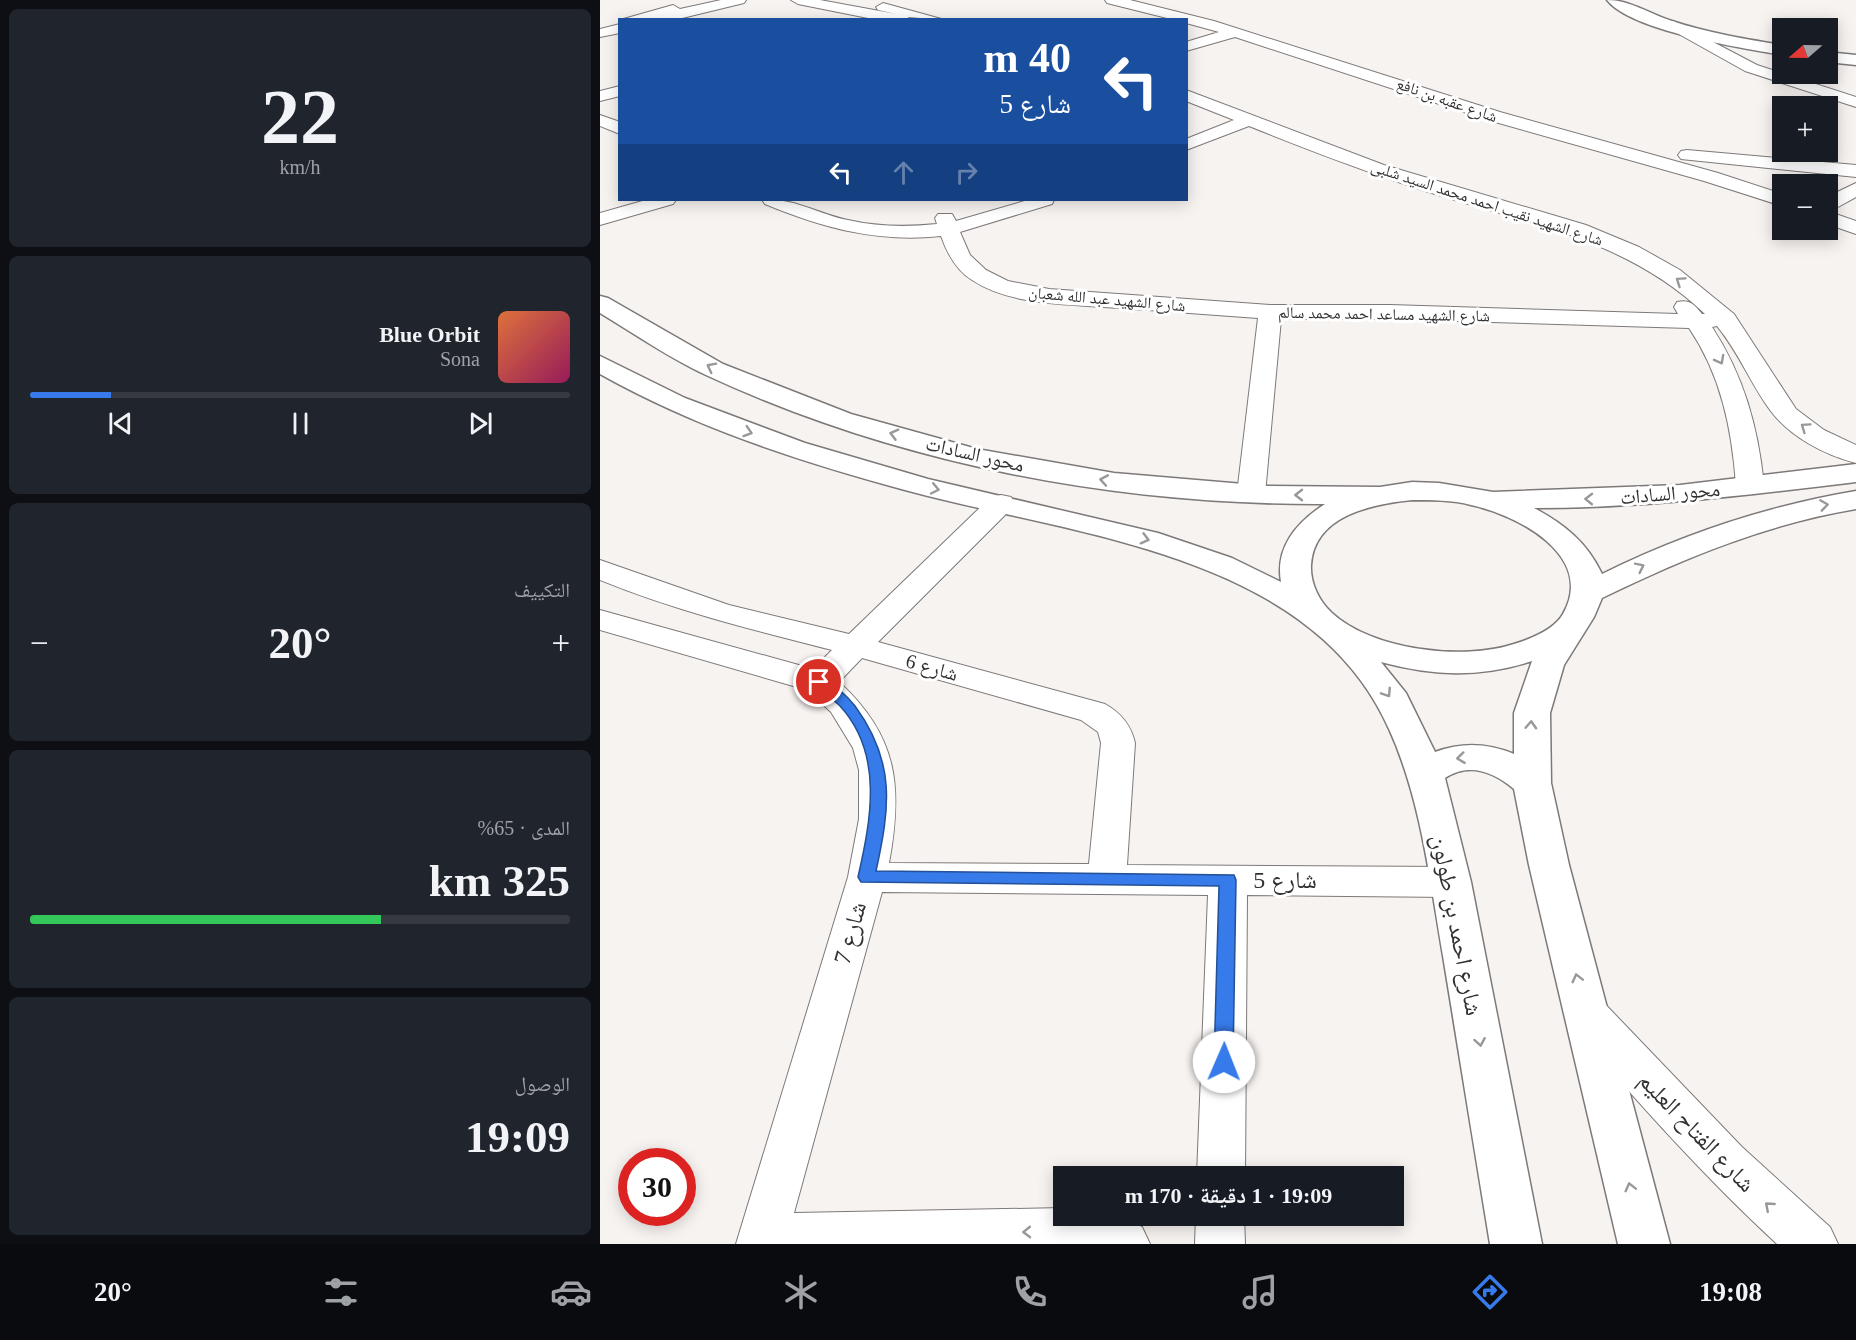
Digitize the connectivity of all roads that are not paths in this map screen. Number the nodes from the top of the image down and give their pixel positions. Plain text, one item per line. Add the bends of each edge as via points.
1 (709, 0) edge
2 (739, 0) edge
3 (798, 0) edge
4 (841, 0) edge
5 (1112, 0) edge
6 (1149, 0) edge
7 (1614, 0) edge
8 (1644, 0) edge
9 (888, 17) edge
10 (635, 18) edge
11 (662, 18) edge
12 (928, 18) edge
13 (1182, 18) edge
14 (1188, 20) edge
15 (618, 22) edge
16 (600, 26) edge
17 (1673, 26) junction
18 (1217, 27) junction
19 (1235, 27) junction
20 (618, 28) edge
21 (600, 33) edge
22 (1188, 35) edge
23 (1295, 39) junction
24 (1772, 39) edge
25 (1278, 45) junction
26 (1188, 46) edge
27 (1772, 48) edge
28 (1838, 48) edge
29 (1856, 50) edge
30 (1838, 58) edge
31 (1856, 60) edge
32 (1772, 75) edge
33 (618, 84) edge
34 (1795, 84) edge
35 (600, 88) edge
36 (618, 92) edge
37 (600, 96) edge
38 (1188, 96) edge
39 (1856, 102) edge
40 (600, 104) edge
41 (1188, 106) edge
42 (618, 112) edge
43 (600, 120) edge
44 (1235, 120) junction
45 (618, 128) edge
46 (1188, 132) edge
47 (1188, 144) edge
48 (1682, 155) junction
49 (1856, 171) edge
50 (1772, 183) edge
51 (1856, 189) edge
52 (1772, 197) edge
53 (618, 201) edge
54 (663, 201) edge
55 (774, 201) edge
56 (815, 201) edge
57 (1008, 201) edge
58 (1042, 201) edge
59 (1838, 201) edge
60 (600, 206) edge
61 (1838, 209) edge
62 (1856, 212) edge
63 (1838, 214) edge
64 (600, 219) edge
65 (947, 224) junction
66 (1856, 228) edge
67 (600, 303) edge
68 (1270, 312) junction
69 (1706, 314) junction
70 (600, 364) edge
71 (1856, 455) edge
72 (1856, 473) edge
73 (1750, 485) junction
74 (1251, 494) junction
75 (1378, 495) junction
76 (1483, 498) junction
77 (1856, 500) edge
78 (1001, 503) junction
79 (600, 569) edge
80 (1580, 609) junction
81 (600, 620) edge
82 (1327, 624) junction
83 (856, 646) junction
84 (819, 682) junction
85 (1425, 773) junction
86 (1532, 783) junction
87 (867, 877) junction
88 (1107, 879) junction
89 (1228, 880) junction
90 (1451, 882) junction
91 (1586, 1014) junction
92 (1221, 1166) edge
93 (1220, 1226) edge
94 (762, 1240) edge
95 (1125, 1244) edge
96 (1220, 1244) edge
97 (1516, 1244) edge
98 (1644, 1244) edge
99 (1813, 1244) edge

1 - 10 street
2 - 11 street
3 - 9 street
4 - 12 street
5 - 13 street, شارع عقبه بن نافع
6 - 19 street, شارع عقبه بن نافع
7 - 17 street
8 - 24 street via 1722,27
14 - 18 street, شارع عقبه بن نافع
15 - 16 street
17 - 27 street
17 - 32 street via 1721,54
18 - 19 street, شارع عقبه بن نافع
18 - 22 street
19 - 23 street, شارع عقبه بن نافع
19 - 25 street, شارع عقبه بن نافع
19 - 26 street
20 - 21 street
23 - 25 street
23 - 48 street, شارع عقبه بن نافع via 1559,122
25 - 52 street, شارع عقبه بن نافع via 1492,116
28 - 29 street
30 - 31 street
33 - 35 street
34 - 39 street
36 - 37 street
38 - 44 street, شارع الشهيد نقيب احمد محمد السيد شلبى
40 - 42 street
41 - 44 street, شارع الشهيد نقيب احمد محمد السيد شلبى
43 - 45 street
44 - 46 street
44 - 47 street
44 - 69 street, شارع الشهيد نقيب احمد محمد السيد شلبى via 1312,157 1400,189 1612,256
69 -> 44 street, شارع الشهيد نقيب احمد محمد السيد شلبى via 1656,264 1593,235 1383,171
48 - 49 street
48 - 50 street, شارع عقبه بن نافع
51 - 59 street
53 - 60 street
54 - 64 street
55 - 65 street via 852,228 915,233
56 - 65 street via 870,219
57 - 65 street
58 - 65 street via 986,222
61 - 62 street
63 - 66 street
65 - 68 street, شارع الشهيد عبد الله شعبان via 960,256 971,270 1017,290 1108,301
74 -> 67 street, محور السادات via 1116,482 1048,471 858,424 786,400 712,368
68 - 69 street, شارع الشهيد مساعد احمد محمد سالم
68 - 74 street
71 -> 69 street, شارع الشهيد نقيب احمد محمد السيد شلبى via 1817,435 1781,407 1758,365
69 -> 73 street, شارع الشهيد نقيب احمد محمد السيد شلبى via 1745,434
70 -> 78 street via 683,408 731,426 919,485
72 - 73 street, محور السادات
73 -> 76 street, محور السادات via 1600,499
75 -> 74 street, محور السادات
75 - 76 street via 1436,492
75 - 82 street via 1338,509 1309,529 1294,556 1296,587
76 - 80 street via 1547,526 1570,546 1584,569
80 -> 77 street via 1649,562 1727,532 1814,506
78 -> 82 street via 1180,550 1222,565 1271,588
78 - 83 street
79 - 83 street, شارع 6 via 719,612
80 - 82 street via 1540,648 1492,662 1448,663 1382,653
86 -> 80 street via 1532,712 1547,665
81 - 84 street, شارع 7
82 -> 85 street, شارع احمد بن طولون via 1364,661 1388,693
83 - 84 street
83 - 88 street, شارع 6 via 1094,712 1107,720 1116,731 1118,743
84 - 87 street, شارع 7 via 845,703 864,728 876,758 877,831
86 -> 85 street via 1505,763 1478,757 1452,758
85 - 90 street, شارع احمد بن طولون
91 -> 86 street
87 - 88 street, شارع 5
87 - 94 street, شارع 7
88 - 89 street, شارع 5
89 - 90 street, شارع 5
89 - 92 street
90 -> 97 street, شارع احمد بن طولون
98 -> 91 street
99 -> 91 street, شارع الفتاح العليم via 1751,1189
93 - 96 street
95 -> 94 street via 1097,1230

